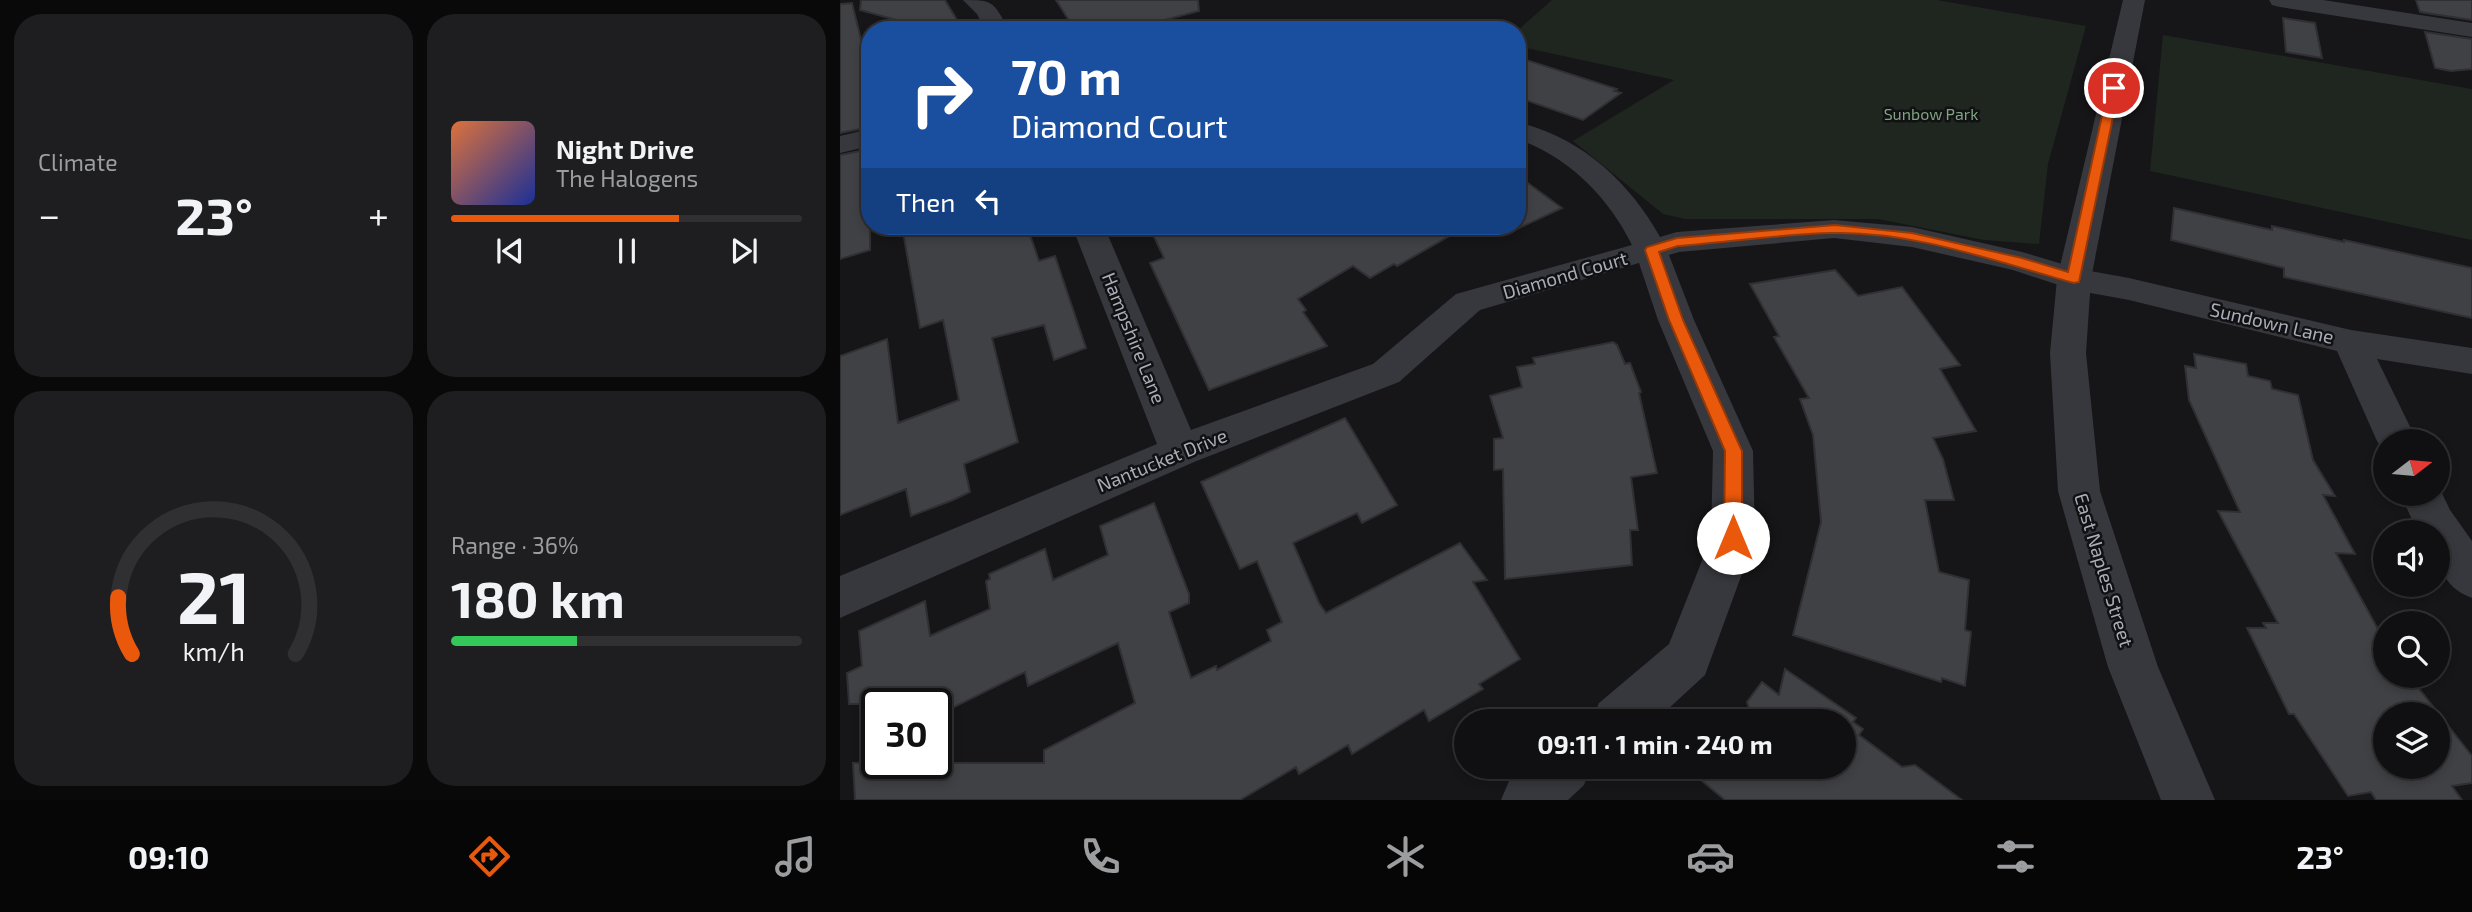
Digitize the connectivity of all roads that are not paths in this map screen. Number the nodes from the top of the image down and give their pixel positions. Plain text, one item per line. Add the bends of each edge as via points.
1 (974, 0) edge
2 (2134, 0) edge
3 (2280, 0) edge
4 (992, 21) edge
5 (2472, 30) edge
6 (1526, 133) edge
7 (861, 139) edge
8 (840, 145) edge
9 (1092, 235) edge
10 (1651, 250) junction
11 (2074, 279) junction
12 (1468, 302) joint
13 (2351, 342) junction
14 (2472, 361) edge
15 (2391, 429) edge
16 (1180, 451) junction
17 (2427, 506) edge
18 (2472, 578) edge
19 (840, 597) edge
20 (1631, 709) edge
21 (2188, 800) edge

1 - 4 street
2 - 11 street, East Naples Street
3 - 5 street
6 - 10 street via 1584,164 1631,212
7 - 8 street
9 - 16 street, Hampshire Lane
10 - 11 street, Diamond Court via 1677,242 1835,229 1912,237
10 - 12 street, Diamond Court
10 - 20 street via 1733,451 1733,538 1688,659
11 - 13 street, Sundown Lane
11 - 21 street, East Naples Street via 2067,353 2079,491 2133,667
12 - 16 street, Nantucket Drive via 1386,373
13 - 14 street, Sundown Lane
13 - 15 street
16 - 19 street, Nantucket Drive
17 - 18 street

